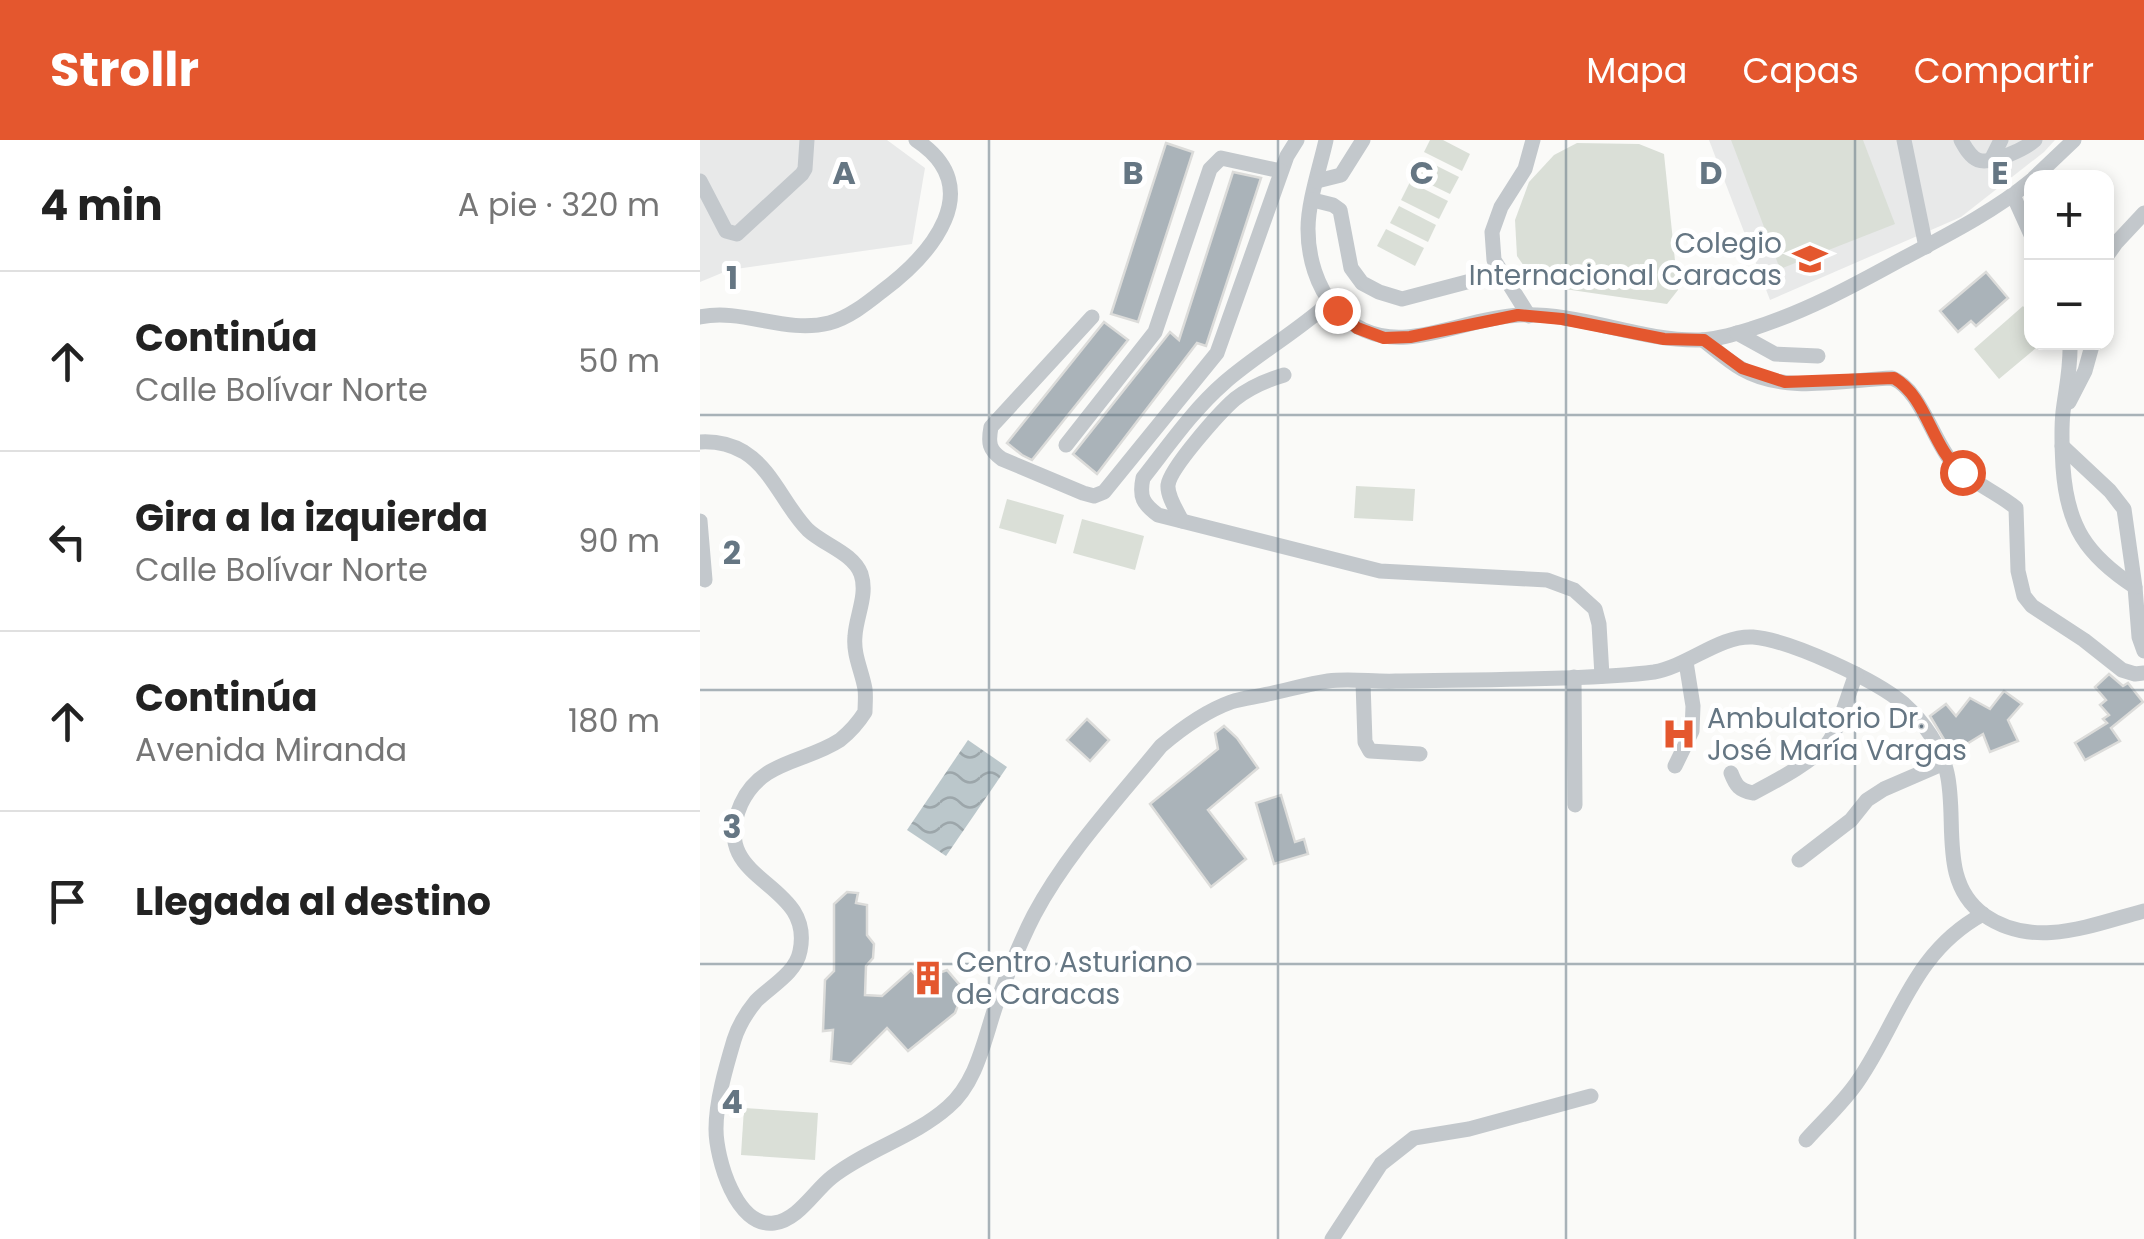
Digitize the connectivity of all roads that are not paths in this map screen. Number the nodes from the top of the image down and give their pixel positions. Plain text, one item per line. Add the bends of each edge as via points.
1 (808, 140) edge
2 (916, 140) edge
3 (1297, 140) edge
4 (1326, 140) edge
5 (1363, 140) edge
6 (1533, 140) edge
7 (1904, 140) edge
8 (1961, 140) edge
9 (2001, 140) edge
10 (2035, 140) edge
11 (2074, 140) edge
12 (1992, 160) junction
13 (2042, 170) edge
14 (1282, 171) junction
15 (1316, 181) junction
16 (700, 182) edge
17 (2024, 186) edge
18 (2013, 196) junction
19 (1313, 200) junction
20 (2144, 213) edge
21 (2024, 220) edge
22 (1926, 246) junction
23 (2114, 246) edge
24 (1501, 273) junction
25 (1330, 302) junction
26 (1528, 316) junction
27 (700, 317) edge
28 (1092, 317) dead end
29 (1736, 334) junction
30 (1704, 340) junction
31 (2070, 350) edge
32 (2090, 350) edge
33 (1818, 356) dead end
34 (1284, 376) dead end
35 (2063, 414) junction
36 (700, 442) edge
37 (1066, 445) dead end
38 (2062, 446) junction
39 (700, 521) edge
40 (1182, 521) junction
41 (702, 579) edge
42 (2140, 581) edge
43 (723, 587) dead end
44 (2144, 651) edge
45 (1686, 662) junction
46 (1856, 674) junction
47 (2144, 674) edge
48 (1602, 676) junction
49 (1574, 677) junction
50 (1363, 682) junction
51 (1420, 754) dead end
52 (1944, 763) junction
53 (1675, 766) dead end
54 (1731, 773) dead end
55 (1575, 805) dead end
56 (1799, 860) dead end
57 (2144, 911) edge
58 (1982, 914) junction
59 (1591, 1096) dead end
60 (1806, 1140) dead end
61 (1332, 1239) edge

1 - 16 street via 802,174 736,234 726,231
2 - 27 street via 940,162 950,202 927,252 894,282 839,320 806,328 734,315
3 - 14 street
4 - 15 street
5 - 15 street via 1341,174
6 - 24 street via 1492,232
7 - 22 street
8 - 12 street via 1973,158
9 - 12 street
10 - 12 street
11 - 13 street
14 - 28 street via 1217,353 1094,496 1002,459 988,441 991,428
14 - 37 street via 1216,161 1154,332
15 - 19 street
17 - 18 street
18 - 21 street
18 - 22 street
19 - 24 street via 1340,210 1351,268 1378,292 1402,299
19 - 25 street via 1312,270
20 - 23 street
22 - 29 street via 1820,304
24 - 26 street
25 - 26 street via 1357,328 1384,338
25 - 40 street via 1197,409 1143,478 1146,506
26 - 30 street
29 - 30 street
29 - 33 street via 1775,354
30 - 47 street via 1742,368 1777,381 1898,380 1952,463 2015,507 2019,584 2026,600 2122,670
31 - 35 street
32 - 35 street
34 - 40 street via 1236,398 1186,454 1167,490
35 - 38 street
36 - 50 street via 723,442 756,461 804,525 861,572 862,583 854,638 865,712 843,738 758,779 733,830 739,857 786,899 801,936 796,964 753,1005 735,1036 716,1118 734,1196 761,1222 786,1219 849,1164 952,1104 975,1067 1036,912 1161,746 1230,702 1331,681
38 - 42 street via 2124,509
38 - 42 street via 2077,528 2104,566
39 - 41 street
40 - 48 street via 1380,571 1547,580 1595,608
41 - 43 street
42 - 44 street
45 - 46 street via 1754,637
45 - 48 street
45 - 53 street via 1692,731
46 - 52 street via 1922,720
46 - 54 street via 1830,740 1809,758 1753,794 1736,786
48 - 49 street
49 - 50 street
49 - 55 street
50 - 51 street via 1370,751
52 - 56 street via 1866,800
52 - 58 street via 1953,864
57 - 58 street via 2040,934
58 - 60 street via 1958,927 1912,981 1858,1083
59 - 61 street via 1414,1138 1380,1164

